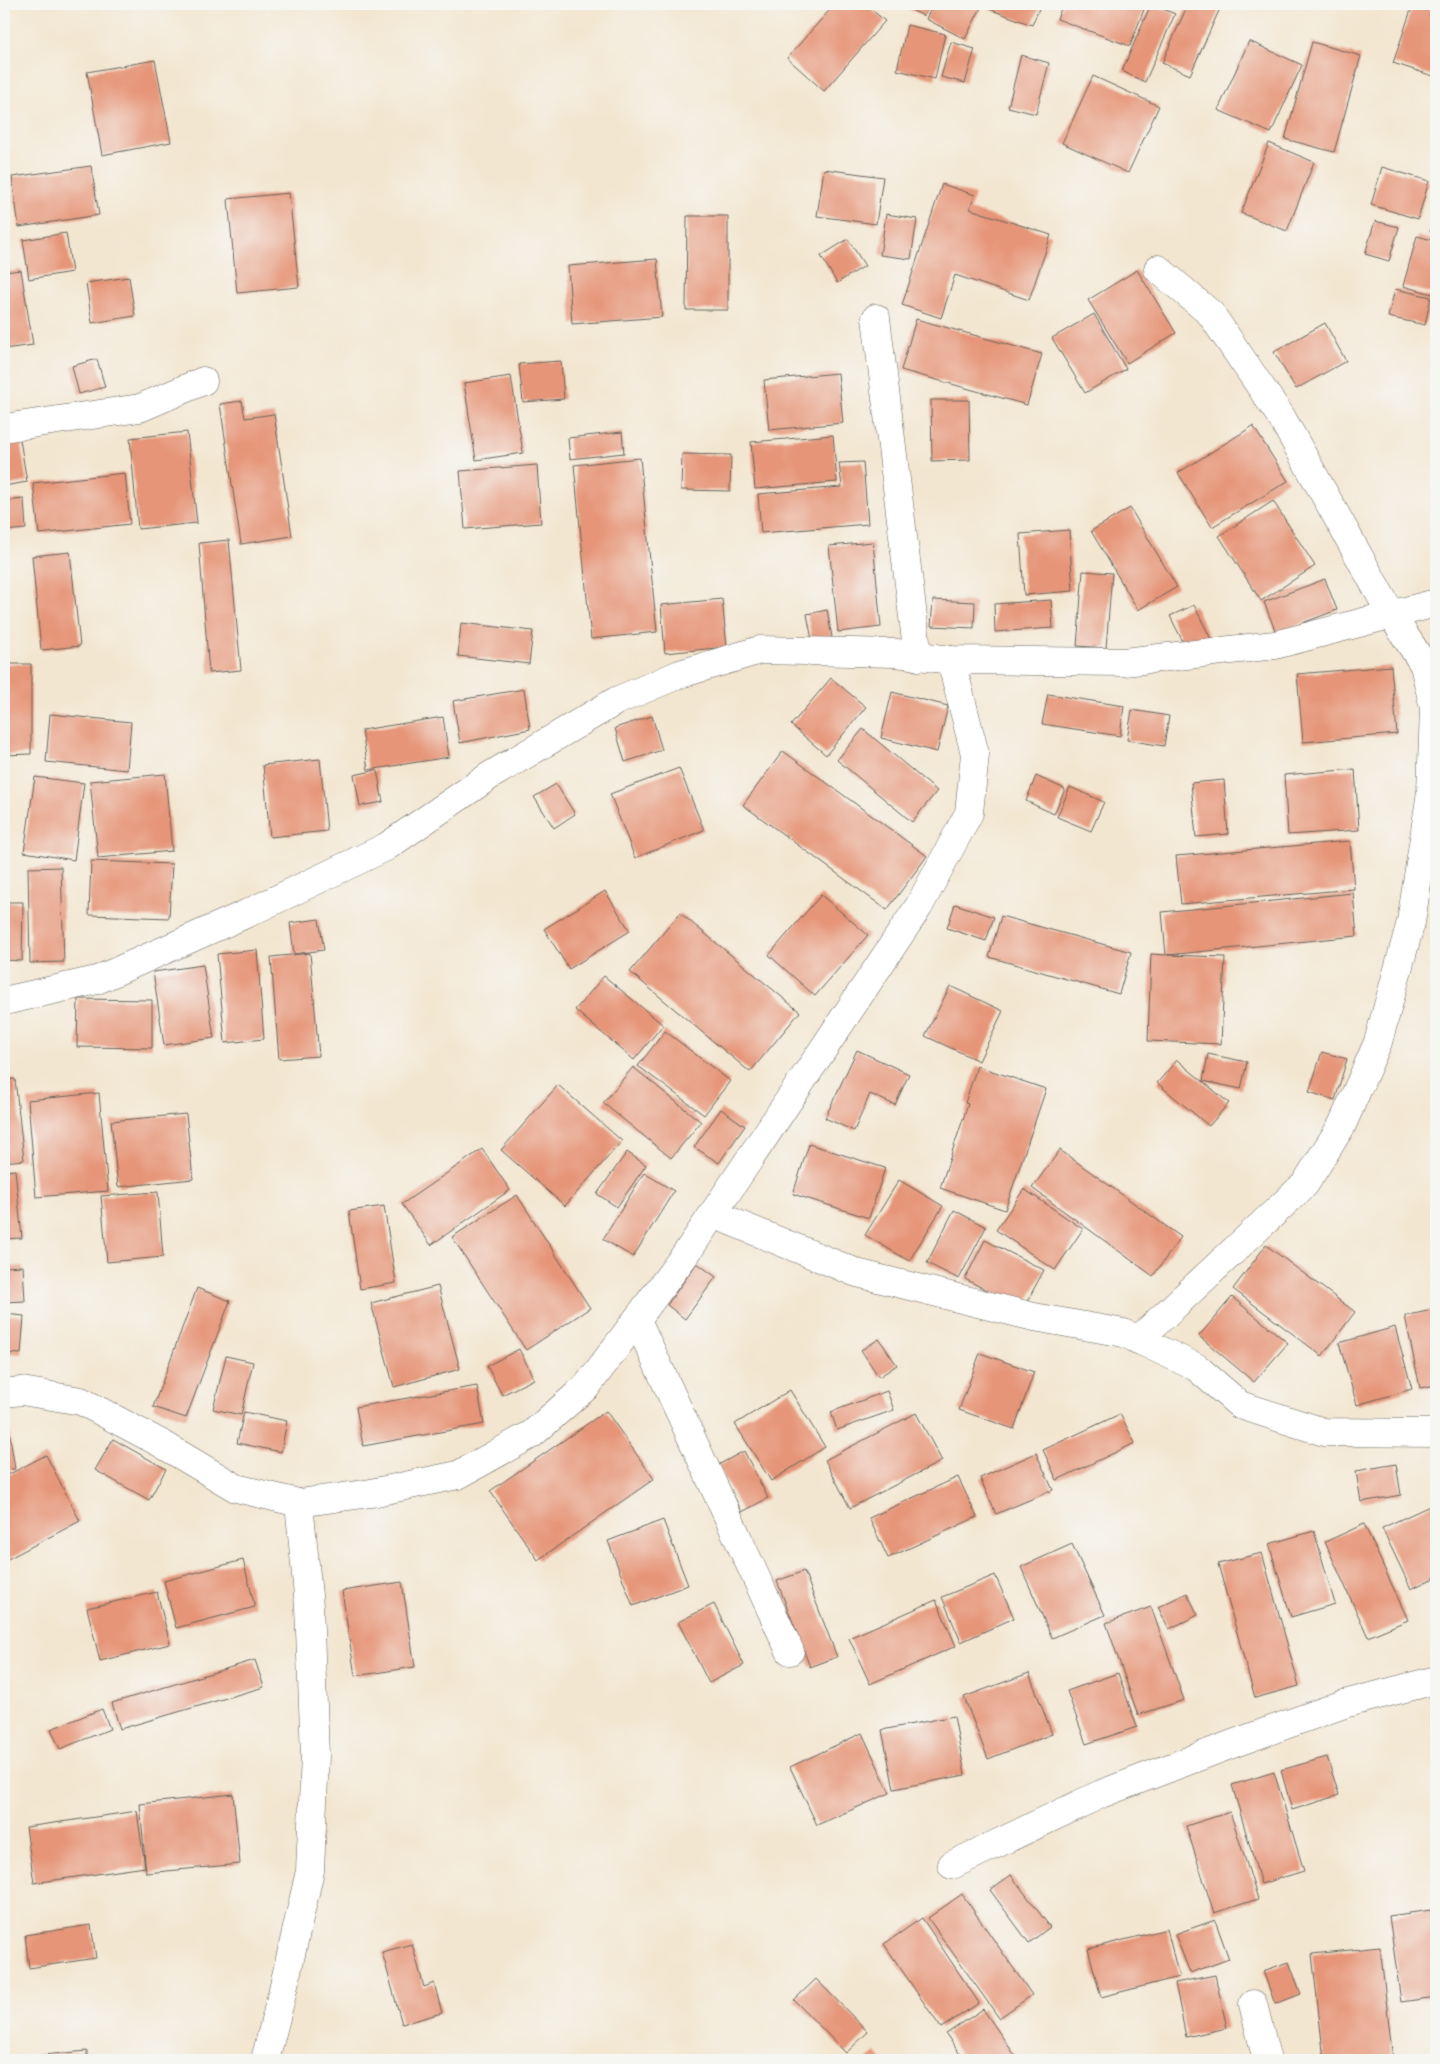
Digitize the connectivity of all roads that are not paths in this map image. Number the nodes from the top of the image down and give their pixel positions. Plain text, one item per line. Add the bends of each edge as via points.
1 (1158, 269) dead end
2 (876, 318) dead end
3 (203, 381) dead end
4 (4, 428) edge
5 (1436, 603) edge
6 (1391, 614) junction
7 (918, 657) junction
8 (951, 660) junction
9 (4, 1001) edge
10 (713, 1214) junction
11 (637, 1320) junction
12 (1138, 1340) junction
13 (4, 1393) edge
14 (1436, 1433) edge
15 (299, 1503) junction
16 (790, 1651) dead end
17 (1436, 1680) edge
18 (952, 1865) dead end
19 (1253, 2004) dead end
20 (265, 2060) edge
21 (1267, 2060) edge

1 - 6 street via 1211,314 1282,418
2 - 7 street
3 - 4 street via 140,408
5 - 6 street
6 - 8 street via 1275,645 1124,662
6 - 12 street via 1424,665 1434,708 1431,792 1411,922 1378,1042 1342,1125 1305,1184
7 - 8 street
7 - 9 street via 896,653 760,650 680,674 616,702 508,765 386,847 97,980
8 - 10 street via 975,754 969,813 919,906
10 - 11 street
10 - 12 street via 857,1273 1034,1317 1124,1333
11 - 15 street via 587,1386 532,1434 466,1470 371,1493
11 - 16 street
12 - 14 street via 1196,1367 1240,1406 1324,1432
13 - 15 street via 22,1391 81,1401 236,1488
15 - 20 street via 309,1606 315,1755 310,1871
17 - 18 street via 1344,1704 1100,1794
19 - 21 street

